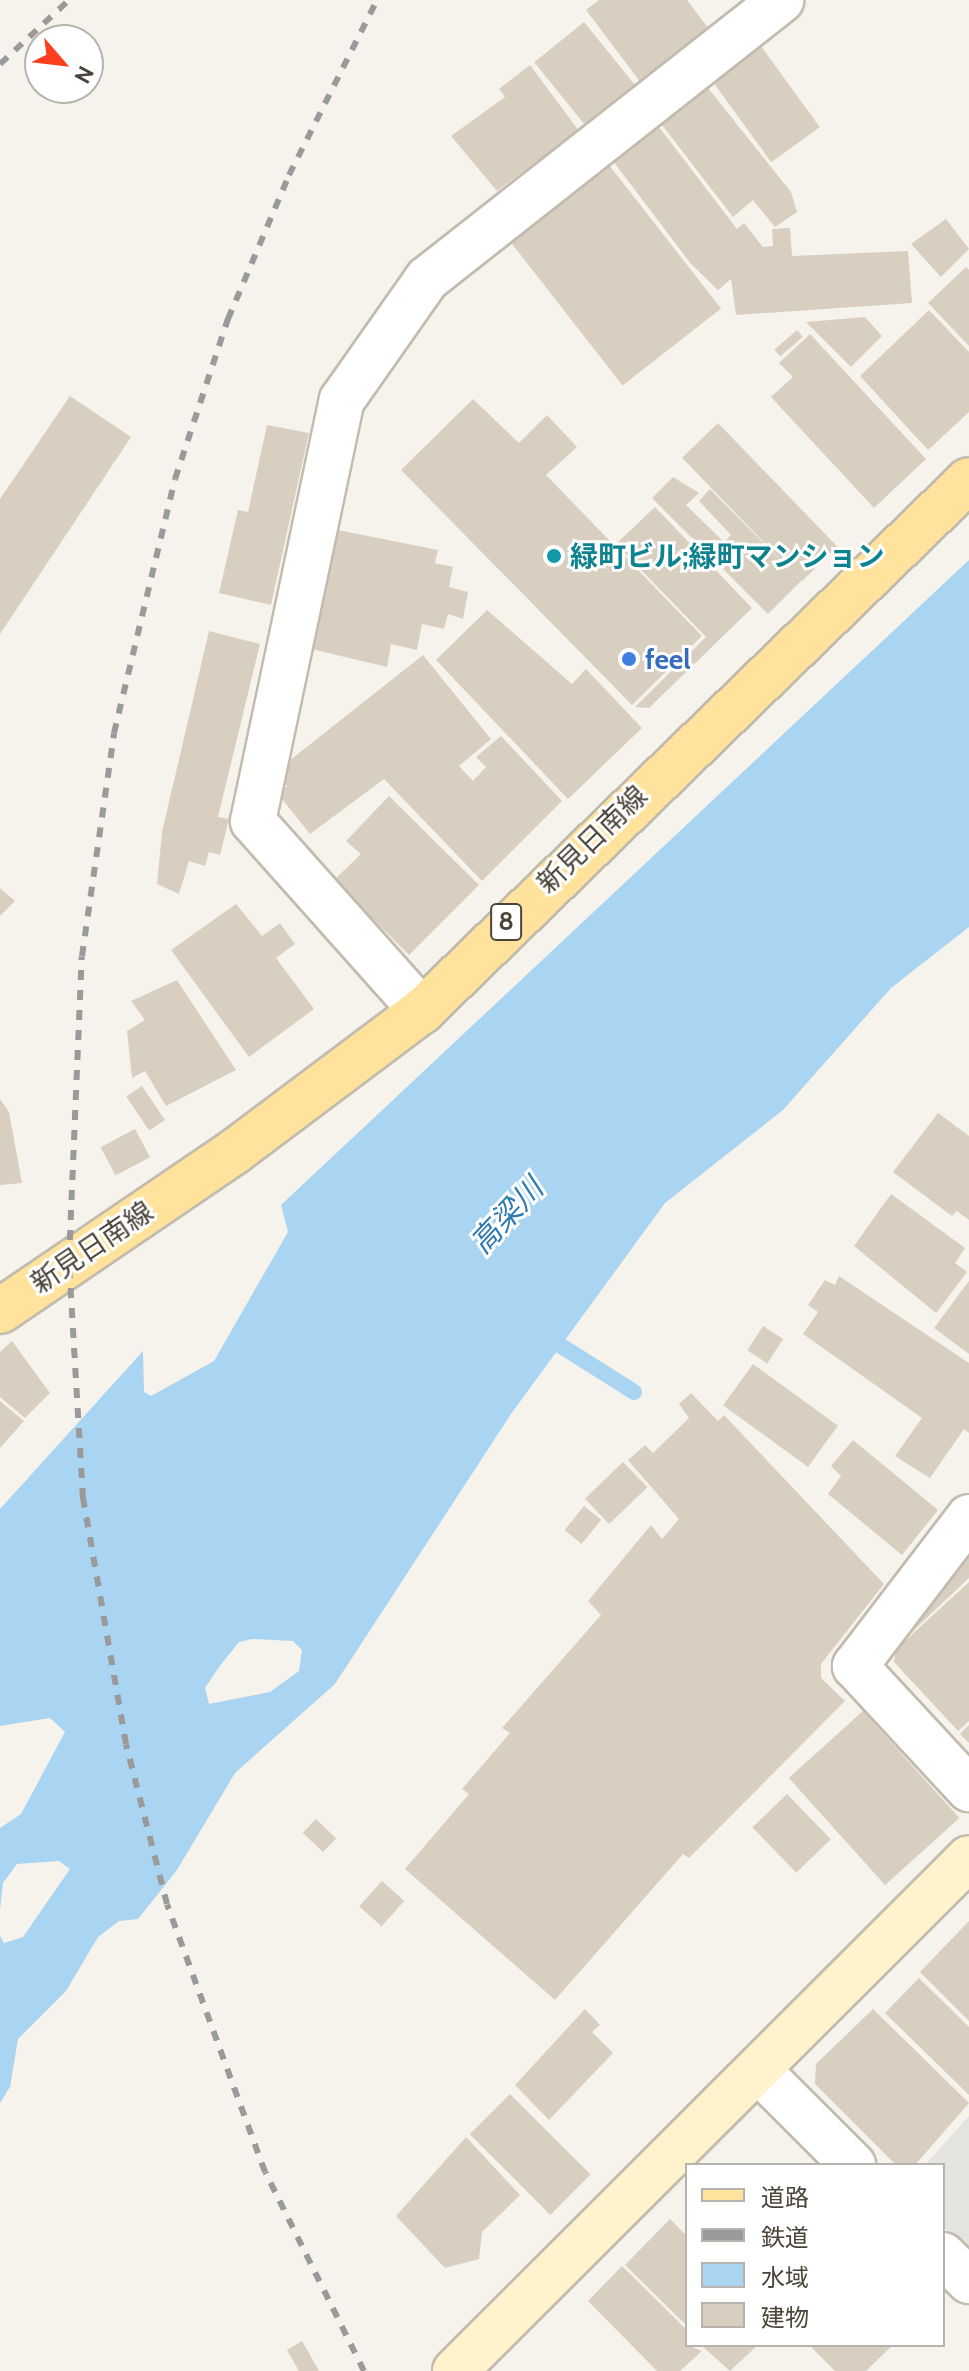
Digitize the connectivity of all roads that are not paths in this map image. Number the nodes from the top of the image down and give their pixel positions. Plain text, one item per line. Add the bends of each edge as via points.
1 (781, 0) edge
2 (969, 480) edge
3 (422, 1011) junction
4 (0, 1311) edge
5 (969, 1517) edge
6 (969, 1789) edge
7 (969, 1858) edge
8 (760, 2072) junction
9 (851, 2163) edge
10 (945, 2257) edge
11 (969, 2281) edge
12 (455, 2371) edge

1 - 3 street via 427,279 342,400 253,821
2 - 3 main road, 新見日南線 / 8
3 - 4 main road, 新見日南線 / 8 via 234,1152
5 - 6 street via 855,1666
7 - 8 street
8 - 9 street
8 - 12 street
10 - 11 street

